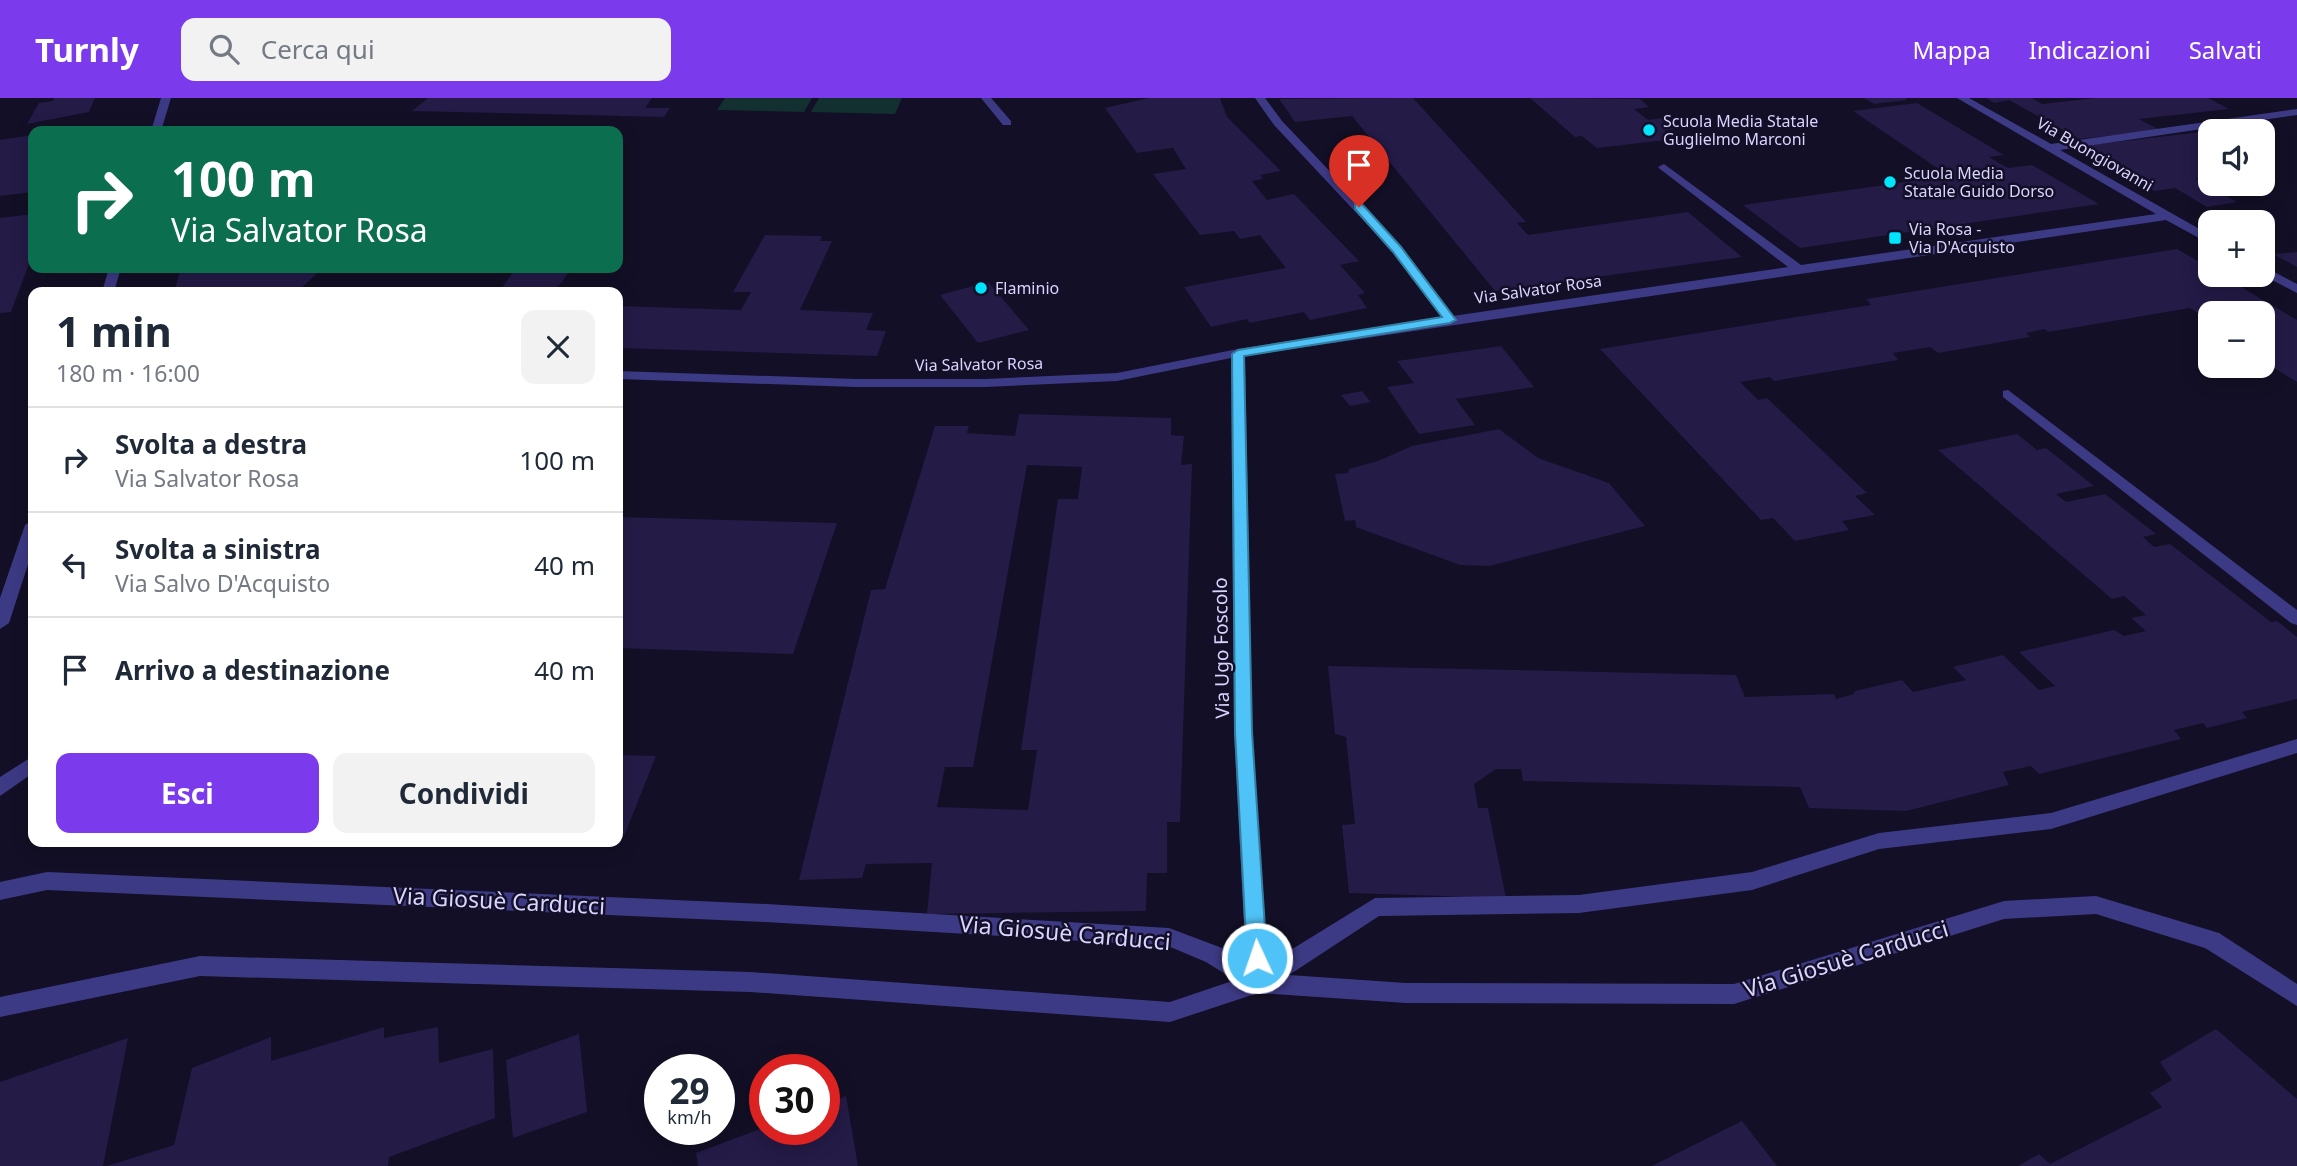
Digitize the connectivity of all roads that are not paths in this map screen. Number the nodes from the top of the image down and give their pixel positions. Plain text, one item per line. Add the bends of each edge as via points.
1 (166, 98) edge
2 (986, 98) edge
3 (1260, 98) edge
4 (1962, 98) edge
5 (2297, 112) edge
6 (1007, 124) dead end
7 (158, 126) edge
8 (2049, 148) junction
9 (1664, 167) dead end
10 (2168, 216) junction
11 (2198, 233) edge
12 (1799, 270) junction
13 (2275, 277) edge
14 (2297, 289) edge
15 (1450, 320) junction
16 (1238, 354) junction
17 (623, 375) edge
18 (2008, 394) dead end
19 (28, 544) edge
20 (2297, 619) edge
21 (0, 623) edge
22 (2297, 746) edge
23 (28, 766) edge
24 (0, 788) edge
25 (0, 891) edge
26 (1258, 983) junction
27 (2297, 996) edge
28 (0, 1007) edge

1 - 7 street
2 - 6 street
3 - 15 street via 1397,249
4 - 8 street, Via Buongiovanni
5 - 8 street
8 - 10 street, Via Buongiovanni
9 - 12 street
10 - 11 street, Via Buongiovanni
10 - 12 street, Via Salvator Rosa
12 - 15 street, Via Salvator Rosa
13 - 14 street
15 - 16 street, Via Salvator Rosa
16 - 17 street, Via Salvator Rosa via 1117,377 985,383
16 - 26 street, Via Ugo Foscolo via 1243,732
18 - 20 street
19 - 21 street
22 - 26 street via 2051,821 1879,841 1752,881 1579,904 1376,907
23 - 24 street
25 - 26 street, Via Giosuè Carducci via 47,881 1169,937 1214,955
26 - 27 street, Via Giosuè Carducci via 1406,993 1734,994 2004,911 2096,905 2211,940
26 - 28 street via 1170,1012 750,982 200,966

